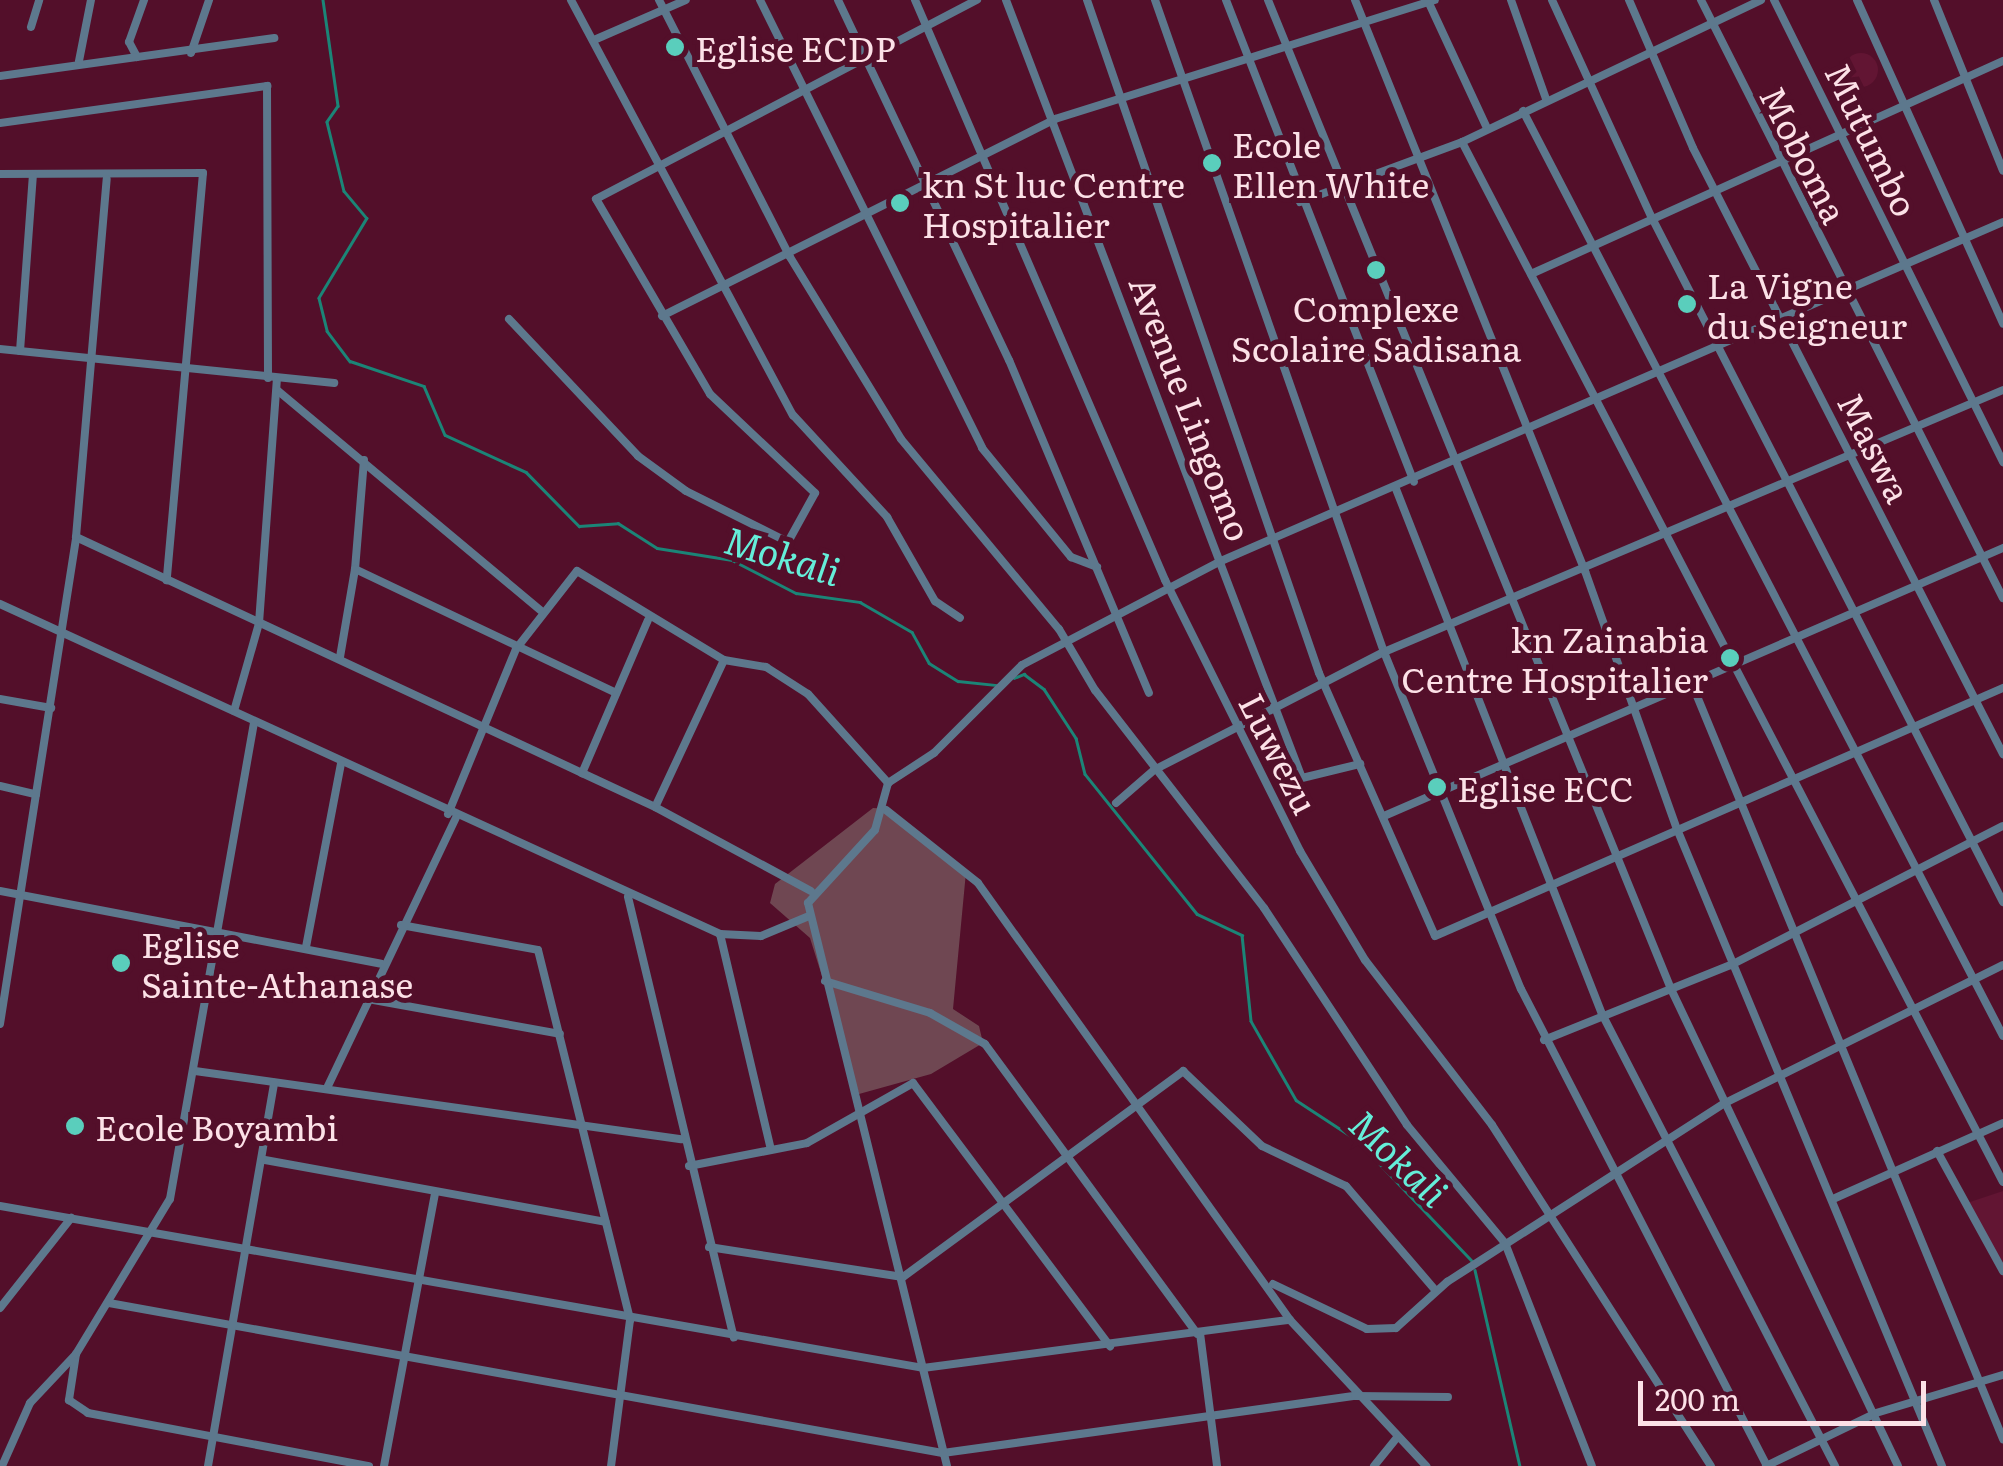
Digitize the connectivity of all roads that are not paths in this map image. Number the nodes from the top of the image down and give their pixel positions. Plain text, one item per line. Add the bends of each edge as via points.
1 (39, 0) edge
2 (91, 0) edge
3 (144, 0) edge
4 (209, 0) edge
5 (571, 0) edge
6 (686, 0) edge
7 (760, 0) edge
8 (838, 0) edge
9 (915, 0) edge
10 (978, 0) edge
11 (1006, 0) edge
12 (1087, 0) edge
13 (1155, 0) edge
14 (1226, 0) edge
15 (1268, 0) edge
16 (1356, 0) edge
17 (1511, 0) edge
18 (1552, 0) edge
19 (1629, 0) edge
20 (1700, 0) edge
21 (1761, 0) edge
22 (1774, 0) edge
23 (1857, 0) edge
24 (1934, 0) edge
25 (1430, 1) edge
26 (662, 4) edge
27 (1364, 22) junction
28 (1711, 23) junction
29 (31, 27) dead end
30 (927, 28) junction
31 (274, 38) dead end
32 (594, 40) junction
33 (1287, 46) junction
34 (191, 53) junction
35 (1648, 55) junction
36 (863, 56) junction
37 (136, 57) junction
38 (1246, 60) junction
39 (79, 61) junction
40 (2003, 61) edge
41 (0, 76) edge
42 (1966, 77) junction
43 (1184, 82) junction
44 (1585, 84) junction
45 (800, 86) junction
46 (1546, 99) junction
47 (1121, 100) junction
48 (1903, 104) junction
49 (1523, 111) junction
50 (1055, 119) junction
51 (0, 123) edge
52 (725, 126) junction
53 (1487, 128) junction
54 (1838, 132) junction
55 (1462, 142) junction
56 (986, 150) junction
57 (1419, 159) junction
58 (1775, 159) junction
59 (658, 161) junction
60 (2003, 170) edge
61 (0, 174) edge
62 (33, 175) junction
63 (108, 179) junction
64 (923, 184) junction
65 (1714, 186) junction
66 (1344, 188) junction
67 (1300, 202) junction
68 (1651, 216) junction
69 (862, 218) junction
70 (2003, 222) edge
71 (1964, 238) junction
72 (1590, 246) junction
73 (790, 257) junction
74 (1903, 263) junction
75 (1531, 274) junction
76 (723, 285) junction
77 (1843, 290) junction
78 (662, 316) junction
79 (1781, 318) junction
80 (508, 319) dead end
81 (2003, 324) edge
82 (1717, 345) junction
83 (0, 349) edge
84 (20, 351) junction
85 (97, 361) junction
86 (186, 370) junction
87 (1656, 371) junction
88 (272, 378) junction
89 (334, 383) dead end
90 (277, 390) junction
91 (2003, 390) edge
92 (1593, 399) junction
93 (1973, 403) junction
94 (1915, 425) junction
95 (1528, 431) junction
96 (1850, 453) junction
97 (364, 460) junction
98 (2003, 462) edge
99 (1458, 463) junction
100 (1790, 478) junction
101 (1414, 482) junction
102 (1396, 489) junction
103 (1727, 508) junction
104 (1338, 512) junction
105 (1663, 536) junction
106 (76, 537) junction
107 (1272, 538) junction
108 (2003, 548) edge
109 (1981, 558) junction
110 (1221, 560) junction
111 (1097, 567) junction
112 (356, 569) junction
113 (1585, 570) junction
114 (167, 580) junction
115 (1914, 585) junction
116 (1168, 588) junction
117 (2003, 598) edge
118 (1516, 602) junction
119 (0, 604) edge
120 (540, 610) junction
121 (1858, 610) junction
122 (1117, 615) junction
123 (960, 618) dead end
124 (648, 620) junction
125 (260, 623) junction
126 (1449, 628) junction
127 (64, 629) junction
128 (1793, 639) junction
129 (1067, 641) junction
130 (516, 649) junction
131 (1384, 652) junction
132 (340, 657) junction
133 (724, 660) junction
134 (1732, 666) junction
135 (1323, 682) junction
136 (1692, 684) junction
137 (2003, 688) edge
138 (616, 693) junction
139 (1149, 693) dead end
140 (0, 699) edge
141 (1975, 700) junction
142 (51, 708) junction
143 (1278, 708) junction
144 (1634, 708) junction
145 (234, 711) junction
146 (254, 722) junction
147 (1914, 724) junction
148 (1235, 728) junction
149 (483, 730) junction
150 (1570, 736) junction
151 (1856, 747) junction
152 (2003, 754) edge
153 (341, 764) junction
154 (1360, 764) junction
155 (1501, 766) junction
156 (1154, 770) junction
157 (582, 774) junction
158 (1790, 780) junction
159 (888, 783) junction
160 (0, 786) edge
161 (36, 794) junction
162 (1444, 796) junction
163 (1116, 803) dead end
164 (1735, 805) junction
165 (655, 807) junction
166 (886, 810) junction
167 (452, 816) junction
168 (1384, 816) junction
169 (2003, 826) edge
170 (1677, 829) junction
171 (1973, 840) junction
172 (1618, 857) junction
173 (1916, 868) junction
174 (1551, 889) junction
175 (0, 891) edge
176 (811, 891) junction
177 (22, 895) junction
178 (628, 896) junction
179 (1855, 901) junction
180 (2003, 902) edge
181 (1493, 913) junction
182 (810, 916) junction
183 (401, 925) junction
184 (218, 929) junction
185 (720, 934) junction
186 (1788, 937) junction
187 (306, 947) junction
188 (381, 964) junction
189 (1731, 965) junction
190 (2003, 965) edge
191 (1974, 979) junction
192 (4, 982) edge
193 (825, 982) junction
194 (1671, 989) junction
195 (368, 1000) junction
196 (1907, 1010) junction
197 (1602, 1014) junction
198 (0, 1024) edge
199 (560, 1034) junction
200 (2003, 1036) edge
201 (1544, 1040) junction
202 (1836, 1045) junction
203 (194, 1071) junction
204 (1779, 1072) junction
205 (274, 1083) junction
206 (327, 1088) junction
207 (1136, 1100) junction
208 (1726, 1103) junction
209 (857, 1114) junction
210 (2003, 1123) edge
211 (586, 1128) junction
212 (1976, 1135) junction
213 (681, 1139) junction
214 (1668, 1146) junction
215 (771, 1149) junction
216 (1938, 1151) junction
217 (1066, 1154) junction
218 (265, 1160) junction
219 (689, 1166) junction
220 (1890, 1170) junction
221 (1612, 1179) junction
222 (2003, 1182) edge
223 (435, 1194) junction
224 (1005, 1196) junction
225 (1834, 1198) junction
226 (0, 1206) edge
227 (71, 1218) junction
228 (1546, 1220) junction
229 (605, 1222) junction
230 (157, 1233) junction
231 (1505, 1242) junction
232 (710, 1247) junction
233 (248, 1250) junction
234 (2003, 1271) edge
235 (902, 1277) junction
236 (420, 1284) junction
237 (1273, 1284) junction
238 (1436, 1290) junction
239 (109, 1304) junction
240 (0, 1308) edge
241 (630, 1320) junction
242 (1290, 1320) junction
243 (229, 1326) junction
244 (1198, 1334) junction
245 (734, 1338) junction
246 (1110, 1346) junction
247 (76, 1354) junction
248 (406, 1362) junction
249 (923, 1368) junction
250 (2003, 1374) edge
251 (1978, 1380) junction
252 (1355, 1396) junction
253 (1448, 1397) dead end
254 (620, 1398) junction
255 (1917, 1400) junction
256 (1876, 1413) junction
257 (1211, 1416) junction
258 (1396, 1439) junction
259 (2003, 1439) edge
260 (212, 1440) junction
261 (1823, 1440) junction
262 (943, 1453) junction
263 (2, 1466) edge
264 (208, 1466) edge
265 (369, 1466) edge
266 (384, 1466) edge
267 (611, 1466) edge
268 (947, 1466) edge
269 (1217, 1466) edge
270 (1374, 1466) edge
271 (1426, 1466) edge
272 (1592, 1466) edge
273 (1712, 1466) edge
274 (1766, 1466) edge
275 (1835, 1466) edge
276 (1898, 1466) edge
277 (1942, 1466) edge

1 - 29 street
2 - 39 street
3 - 37 street via 129,42
4 - 34 street
5 - 32 street
6 - 26 street
7 - 45 street
8 - 36 street
9 - 30 street, Luwezu
10 - 30 street
11 - 50 street, Avenue Lingomo
12 - 47 street
13 - 43 street
14 - 38 street
15 - 33 street
16 - 27 street
17 - 46 street
18 - 44 street
19 - 35 street, Maswa
20 - 28 street, Moboma
21 - 28 street
22 - 54 street, Mutumbo
23 - 48 street
24 - 42 street
25 - 27 street
25 - 53 street
26 - 32 street
26 - 52 street
27 - 33 street
27 - 57 street
28 - 35 street
28 - 58 street, Moboma
30 - 36 street
30 - 56 street, Luwezu
31 - 34 street
32 - 59 street
33 - 38 street
33 - 66 street
34 - 37 street
35 - 44 street
35 - 65 street, Maswa
36 - 45 street
36 - 64 street
37 - 39 street
38 - 43 street
38 - 67 street
39 - 41 street
40 - 42 street
42 - 48 street
42 - 60 street
43 - 47 street
43 - 104 street
44 - 46 street
44 - 68 street
45 - 52 street
45 - 69 street
46 - 49 street
47 - 50 street
47 - 107 street
48 - 54 street
48 - 71 street
49 - 53 street
49 - 72 street
50 - 56 street
50 - 110 street, Avenue Lingomo
51 - 88 street via 267,86
52 - 59 street
52 - 73 street
53 - 55 street
54 - 58 street
54 - 74 street, Mutumbo
55 - 57 street
55 - 75 street
56 - 64 street
56 - 116 street, Luwezu
57 - 66 street
57 - 95 street
58 - 65 street
58 - 77 street, Moboma
59 - 76 street
59 - 78 street via 596,199
61 - 62 street
62 - 63 street
62 - 84 street
63 - 85 street
63 - 86 street via 203,174
64 - 69 street
64 - 111 street
65 - 68 street
65 - 79 street, Maswa
66 - 67 street
66 - 99 street
67 - 101 street
68 - 72 street
68 - 82 street
69 - 73 street
69 - 111 street via 982,448 1071,557
70 - 71 street
71 - 74 street
71 - 81 street
72 - 75 street
72 - 87 street
73 - 76 street
73 - 129 street via 941,496
74 - 77 street
74 - 93 street, Mutumbo
75 - 92 street
76 - 78 street
76 - 123 street via 793,415 887,517 935,601
77 - 79 street
77 - 94 street, Moboma
78 - 80 street via 723,410 815,494 788,542 686,492 638,456
79 - 82 street
79 - 96 street, Maswa
82 - 87 street
82 - 100 street
83 - 84 street
84 - 85 street
85 - 86 street
85 - 106 street
86 - 88 street
86 - 114 street
87 - 92 street
87 - 103 street
88 - 89 street
88 - 90 street
90 - 97 street
90 - 125 street
91 - 93 street
92 - 95 street
92 - 105 street
93 - 94 street
93 - 98 street, Mutumbo
94 - 96 street
94 - 109 street, Moboma
95 - 99 street
95 - 113 street
96 - 100 street
96 - 115 street, Maswa
97 - 112 street
97 - 120 street
99 - 101 street
99 - 118 street
100 - 103 street
100 - 121 street
101 - 102 street
102 - 104 street
102 - 126 street
103 - 105 street
103 - 128 street
104 - 107 street
104 - 131 street
105 - 113 street
105 - 134 street
106 - 114 street
106 - 127 street
107 - 110 street
107 - 135 street
108 - 109 street
109 - 115 street
109 - 117 street, Moboma
110 - 116 street
110 - 143 street, Avenue Lingomo
111 - 122 street
112 - 130 street
112 - 132 street
113 - 118 street
113 - 144 street
114 - 125 street
115 - 121 street
115 - 141 street, Maswa
116 - 122 street
116 - 148 street, Luwezu
118 - 126 street
118 - 150 street
119 - 127 street
120 - 124 street via 577,571
120 - 130 street
121 - 128 street
121 - 147 street
122 - 129 street
122 - 139 street
124 - 133 street
124 - 138 street
125 - 132 street
125 - 145 street
126 - 131 street
126 - 155 street
127 - 142 street
127 - 145 street
128 - 134 street
128 - 151 street
129 - 156 street
129 - 159 street via 996,685 968,722
130 - 138 street
130 - 149 street
131 - 135 street
131 - 162 street
132 - 149 street
133 - 159 street via 766,667 808,694
133 - 165 street
134 - 136 street
134 - 158 street
135 - 143 street
135 - 154 street
136 - 144 street
136 - 164 street
137 - 141 street
138 - 157 street
140 - 142 street
141 - 147 street
141 - 152 street, Maswa
142 - 161 street
143 - 148 street
143 - 154 street, Avenue Lingomo via 1304,780
144 - 150 street
144 - 170 street
145 - 146 street
146 - 153 street
146 - 184 street
147 - 151 street
147 - 171 street
148 - 156 street
148 - 228 street, Luwezu via 1365,960 1492,1124
149 - 157 street
149 - 167 street
150 - 155 street
150 - 172 street
151 - 158 street
151 - 173 street
153 - 167 street
153 - 187 street
154 - 168 street
155 - 162 street
155 - 174 street
156 - 163 street
156 - 231 street via 1264,908 1406,1125
157 - 165 street
158 - 164 street
158 - 179 street
159 - 166 street
160 - 161 street
161 - 177 street
162 - 168 street
162 - 181 street
164 - 170 street
164 - 186 street
165 - 176 street
166 - 176 street via 859,850
166 - 207 street via 978,883
167 - 178 street
167 - 183 street
168 - 181 street via 1432,934
169 - 171 street
170 - 172 street
170 - 189 street
171 - 173 street
171 - 180 street
172 - 174 street
172 - 194 street
173 - 179 street
173 - 191 street
174 - 181 street
174 - 197 street
175 - 177 street
176 - 182 street
177 - 184 street
177 - 192 street
178 - 185 street
178 - 213 street
179 - 186 street
179 - 196 street
181 - 201 street
182 - 185 street via 761,936
182 - 193 street
183 - 188 street
183 - 199 street via 536,945
184 - 187 street
184 - 203 street
185 - 215 street
186 - 189 street
186 - 202 street
187 - 188 street
188 - 195 street
189 - 194 street
189 - 204 street
190 - 191 street
191 - 196 street
191 - 200 street
192 - 198 street
193 - 209 street
193 - 217 street via 978,1038
194 - 197 street
194 - 208 street
195 - 199 street
195 - 206 street
196 - 202 street
196 - 212 street
197 - 201 street
197 - 214 street
199 - 211 street
201 - 221 street
202 - 204 street
202 - 220 street
203 - 205 street
203 - 230 street
204 - 208 street
204 - 225 street
205 - 206 street
205 - 218 street
206 - 211 street
207 - 217 street
207 - 237 street
207 - 238 street via 1185,1073 1262,1146 1346,1186
208 - 214 street
208 - 256 street
209 - 215 street via 807,1142
209 - 224 street via 913,1083
209 - 235 street
210 - 212 street
211 - 213 street
211 - 229 street
212 - 216 street
212 - 222 street
213 - 219 street
214 - 221 street
214 - 261 street
215 - 219 street
216 - 220 street
216 - 234 street
217 - 224 street
217 - 244 street
218 - 223 street
218 - 233 street
219 - 232 street
220 - 225 street
220 - 251 street
221 - 228 street
221 - 274 street
223 - 229 street
223 - 236 street
224 - 235 street
224 - 246 street
225 - 255 street
226 - 227 street
227 - 230 street
227 - 240 street
228 - 231 street
228 - 273 street, Luwezu
229 - 241 street
230 - 233 street
230 - 239 street
231 - 238 street
231 - 272 street
232 - 235 street
232 - 245 street
233 - 236 street
233 - 243 street
235 - 249 street
236 - 241 street
236 - 248 street
237 - 238 street via 1382,1331
237 - 242 street
239 - 243 street
239 - 247 street
241 - 245 street
241 - 254 street
242 - 244 street
242 - 252 street
243 - 248 street
243 - 260 street
244 - 246 street
244 - 257 street
245 - 249 street
246 - 249 street
247 - 260 street via 67,1390 76,1408
247 - 263 street via 30,1403
248 - 254 street
248 - 266 street
249 - 262 street
250 - 251 street
251 - 255 street
251 - 259 street
252 - 253 street
252 - 257 street
252 - 258 street
254 - 262 street
254 - 267 street
255 - 256 street
255 - 277 street
256 - 261 street
256 - 276 street
257 - 262 street
257 - 269 street
258 - 270 street
258 - 271 street
260 - 264 street
260 - 265 street
261 - 274 street
261 - 275 street
262 - 268 street

